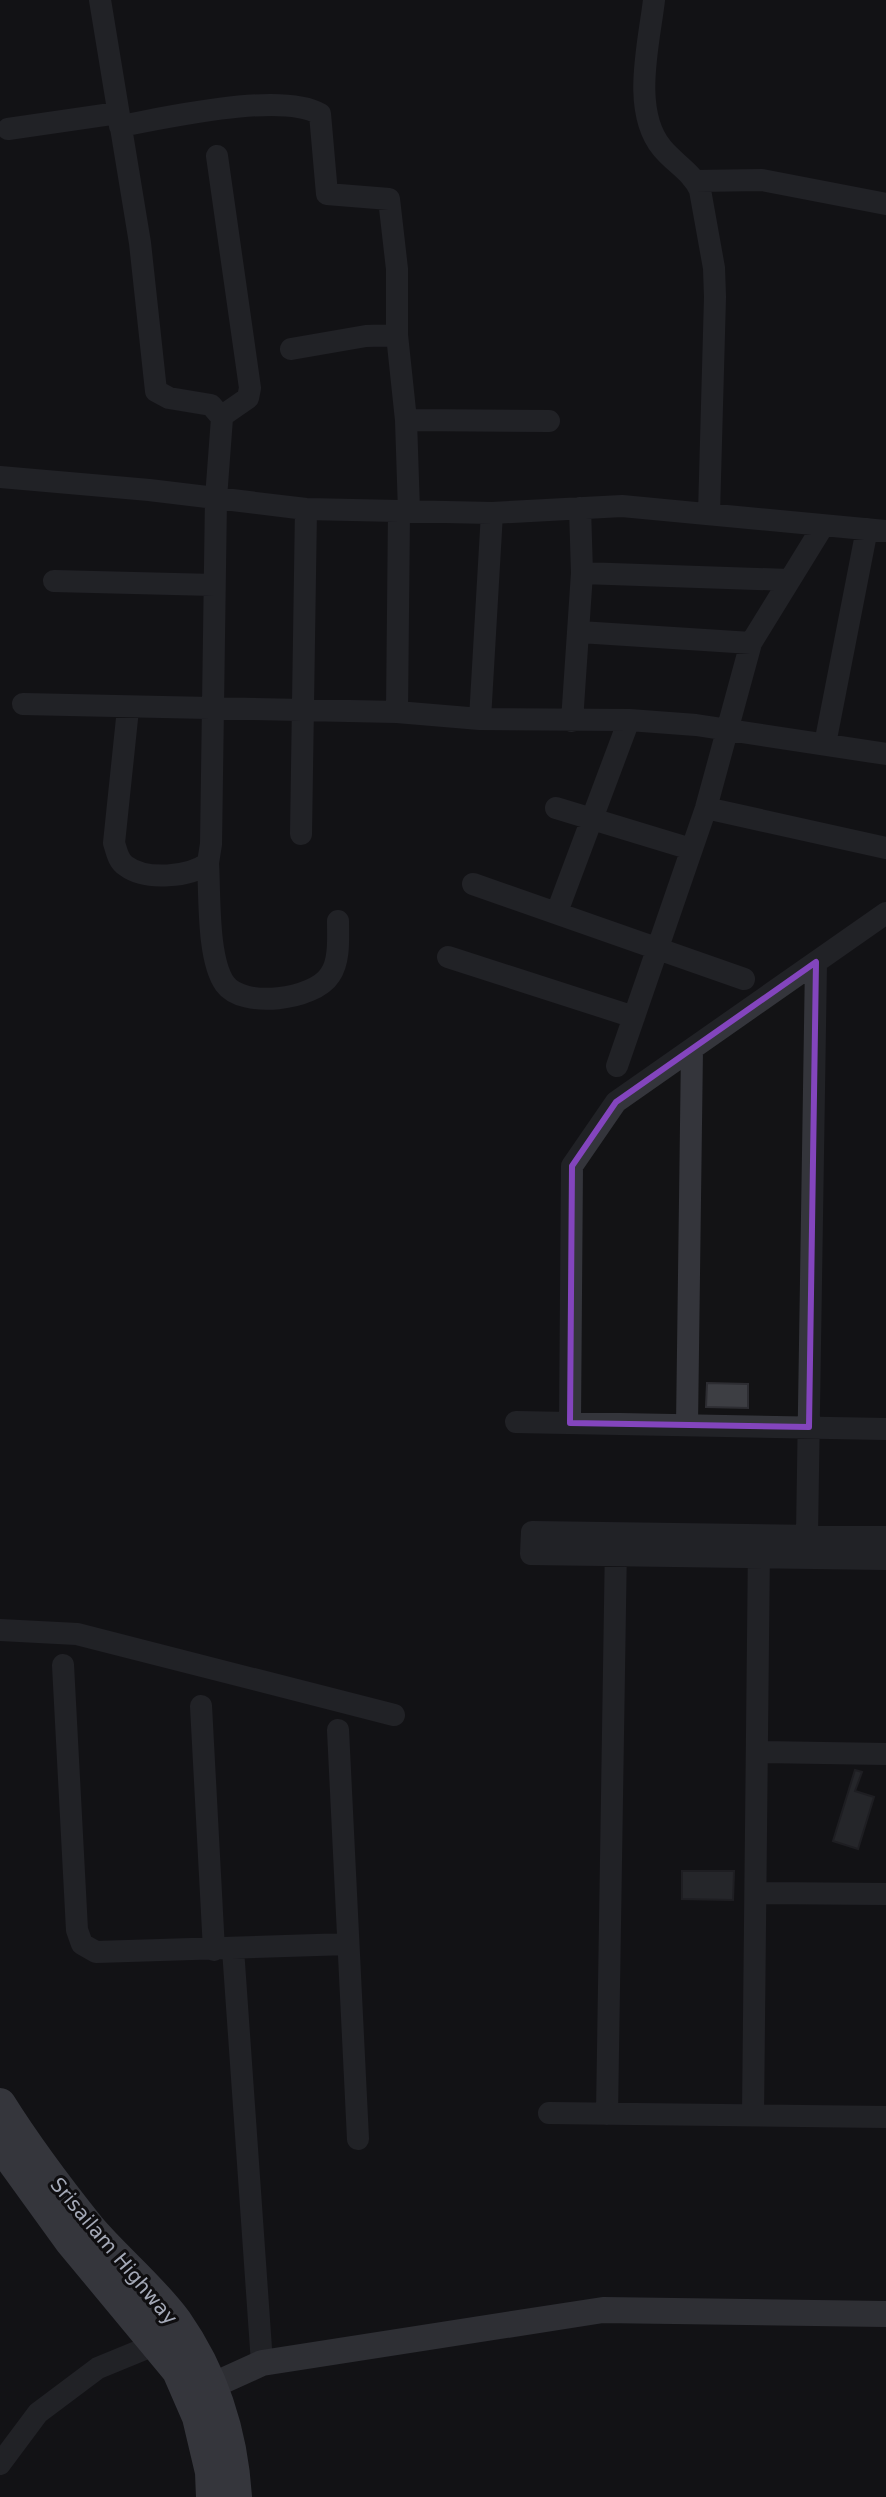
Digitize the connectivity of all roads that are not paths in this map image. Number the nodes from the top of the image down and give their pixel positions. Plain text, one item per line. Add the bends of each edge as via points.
1 (100, 0) edge
2 (654, 0) edge
3 (119, 119) junction
4 (8, 129) dead end
5 (217, 156) dead end
6 (696, 181) junction
7 (886, 204) edge
8 (397, 335) junction
9 (291, 349) dead end
10 (222, 416) junction
11 (406, 420) junction
12 (549, 421) dead end
13 (0, 477) edge
14 (216, 498) junction
15 (580, 508) junction
16 (306, 509) junction
17 (404, 511) junction
18 (492, 513) junction
19 (709, 514) junction
20 (823, 526) junction
21 (877, 530) edge
22 (582, 573) junction
23 (788, 580) junction
24 (54, 581) dead end
25 (214, 585) junction
26 (580, 632) junction
27 (751, 643) junction
28 (23, 704) dead end
29 (128, 709) junction
30 (211, 711) junction
31 (304, 712) junction
32 (397, 712) junction
33 (480, 719) junction
34 (629, 720) junction
35 (572, 721) junction
36 (728, 730) junction
37 (825, 744) junction
38 (886, 754) edge
39 (556, 808) dead end
40 (706, 808) junction
41 (593, 819) junction
42 (301, 834) dead end
43 (886, 848) edge
44 (691, 849) junction
45 (208, 863) junction
46 (473, 884) dead end
47 (557, 912) junction
48 (886, 913) edge
49 (338, 921) dead end
50 (658, 946) junction
51 (448, 957) dead end
52 (816, 962) junction
53 (744, 979) dead end
54 (634, 1017) junction
55 (692, 1049) junction
56 (617, 1066) dead end
57 (516, 1422) dead end
58 (570, 1423) junction
59 (687, 1425) junction
60 (809, 1427) junction
61 (886, 1429) edge
62 (617, 1532) junction
63 (759, 1535) junction
64 (807, 1535) junction
65 (886, 1537) edge
66 (616, 1556) junction
67 (759, 1558) junction
68 (886, 1559) edge
69 (0, 1630) edge
70 (63, 1665) dead end
71 (201, 1706) dead end
72 (394, 1715) dead end
73 (338, 1730) dead end
74 (757, 1752) junction
75 (886, 1754) edge
76 (756, 1893) junction
77 (886, 1894) edge
78 (348, 1944) junction
79 (223, 1949) junction
80 (0, 2104) edge
81 (549, 2113) dead end
82 (607, 2114) junction
83 (753, 2115) junction
84 (886, 2117) edge
85 (358, 2139) dead end
86 (0, 2144) edge
87 (886, 2314) edge
88 (154, 2345) junction
89 (262, 2363) junction
90 (200, 2391) junction
91 (0, 2464) edge
92 (212, 2497) edge
93 (236, 2497) edge

1 - 3 street
2 - 6 street via 646,76 649,125 661,148
3 - 4 street
3 - 8 street via 273,104 320,114 327,194 389,199
3 - 10 street via 140,243 156,391 211,405
5 - 10 street via 250,388 248,398
6 - 7 street via 762,180
6 - 19 street via 714,268
8 - 9 street
8 - 11 street
10 - 14 street
11 - 12 street
11 - 17 street
13 - 14 street
14 - 16 street
14 - 25 street
15 - 18 street
15 - 19 street
15 - 22 street
16 - 17 street
16 - 31 street
17 - 18 street
17 - 32 street
18 - 33 street
19 - 20 street
20 - 21 street
20 - 23 street
21 - 37 street
22 - 23 street
22 - 26 street
23 - 27 street
24 - 25 street
25 - 30 street
26 - 27 street
26 - 35 street
27 - 36 street
28 - 29 street
29 - 30 street
29 - 45 street via 114,843 119,858 134,871 158,874 185,874
30 - 31 street
30 - 45 street
31 - 32 street
31 - 42 street
32 - 33 street
33 - 35 street
34 - 35 street
34 - 36 street
34 - 41 street
36 - 37 street
36 - 40 street
37 - 38 street
39 - 41 street
40 - 43 street
40 - 44 street
41 - 44 street
41 - 47 street
44 - 50 street
45 - 49 street via 214,951 223,982 235,995 258,1000 317,986 330,975 337,954
46 - 47 street
47 - 50 street
48 - 52 street
50 - 53 street
50 - 54 street
51 - 54 street
52 - 55 street
52 - 60 street
54 - 56 street
55 - 58 street via 616,1102 572,1166
55 - 59 street
57 - 58 street
58 - 59 street
59 - 60 street
60 - 61 street
60 - 64 street
62 - 63 street
62 - 66 street
62 - 66 street via 532,1532 531,1554
63 - 64 street
63 - 67 street
64 - 65 street
66 - 67 street
66 - 82 street
67 - 68 street
67 - 74 street
69 - 72 street via 104,1639
70 - 79 street via 77,1930 82,1944 96,1952
71 - 79 street
73 - 78 street
74 - 75 street
74 - 76 street
76 - 77 street
76 - 83 street
78 - 79 street
78 - 85 street
79 - 89 street
80 - 90 highway, Srisailam Highway via 26,2147 91,2228 175,2320
81 - 82 street
82 - 83 street
83 - 84 street
86 - 88 highway, Srisailam Highway
87 - 89 main road via 603,2310
88 - 90 highway, Srisailam Highway
88 - 91 street via 98,2368 38,2413
89 - 90 main road
90 - 92 highway, Srisailam Highway via 198,2417
90 - 93 highway, Srisailam Highway via 225,2421

